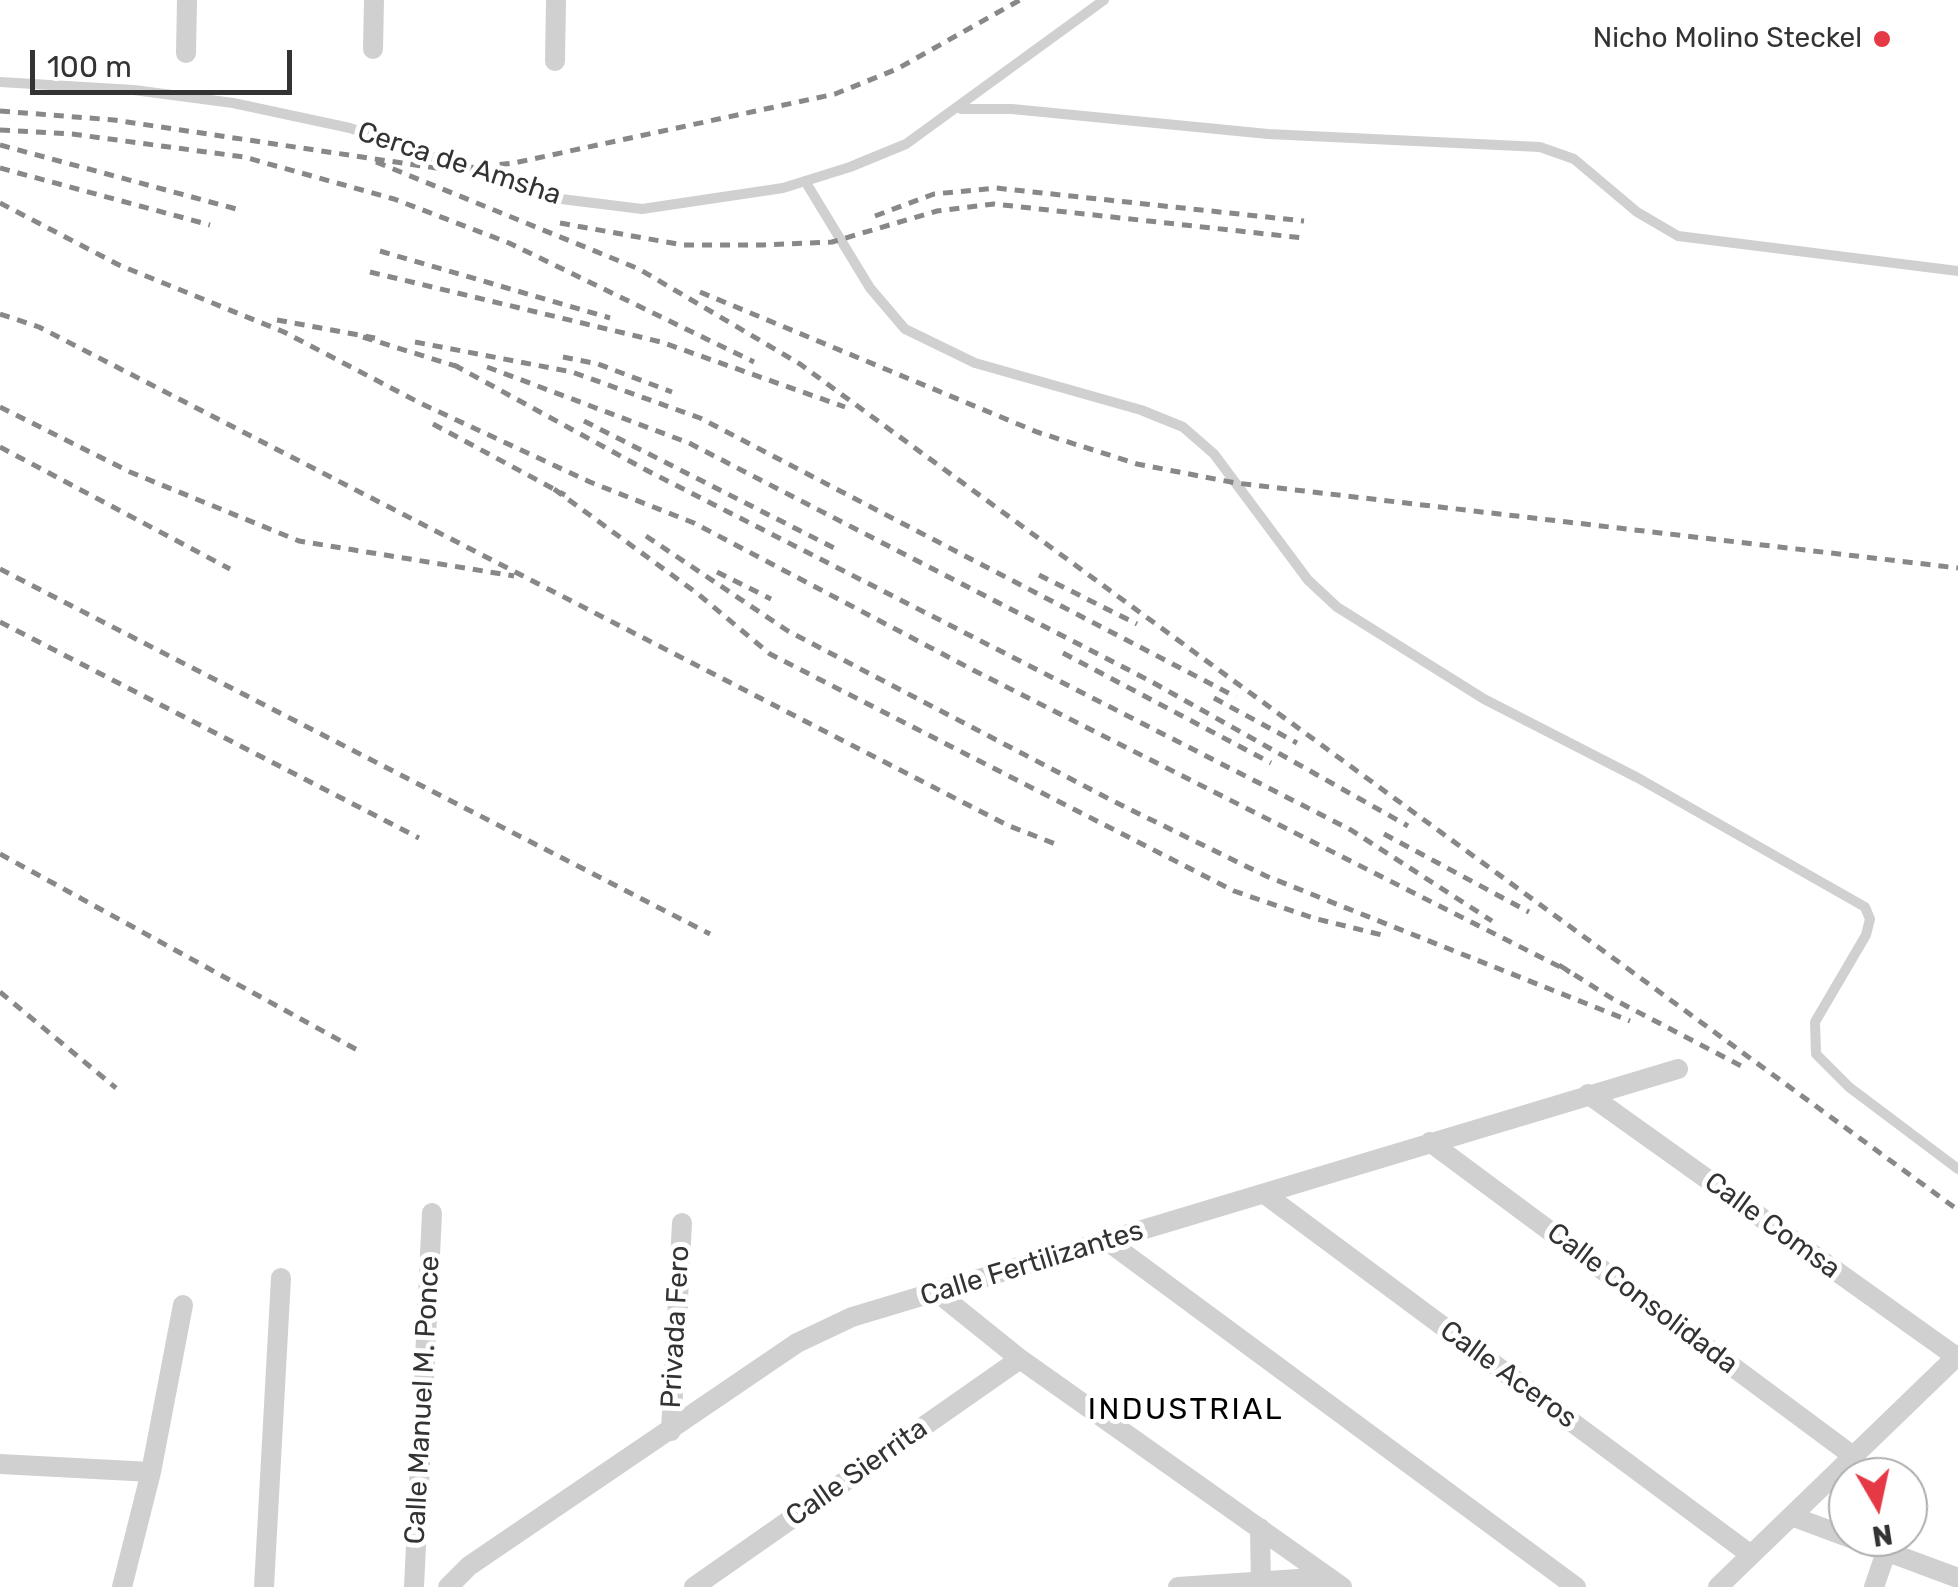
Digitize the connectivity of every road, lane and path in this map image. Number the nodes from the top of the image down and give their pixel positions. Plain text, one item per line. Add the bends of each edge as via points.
1 (187, 0) edge
2 (374, 0) edge
3 (556, 0) edge
4 (1104, 0) edge
5 (373, 49) dead end
6 (186, 53) dead end
7 (555, 62) dead end
8 (0, 82) edge
9 (959, 109) junction
10 (805, 181) junction
11 (1958, 271) edge
12 (1678, 1069) dead end
13 (1588, 1094) junction
14 (1430, 1142) junction
15 (1958, 1169) edge
16 (1266, 1196) junction
17 (432, 1214) dead end
18 (682, 1224) dead end
19 (1106, 1240) junction
20 (281, 1278) dead end
21 (938, 1293) junction
22 (183, 1305) dead end
23 (1957, 1357) edge
24 (1020, 1359) junction
25 (671, 1431) junction
26 (1853, 1456) junction
27 (0, 1464) edge
28 (151, 1472) junction
29 (1791, 1516) junction
30 (1260, 1528) junction
31 (1828, 1530) edge
32 (1752, 1555) junction
33 (1884, 1557) edge
34 (1900, 1557) edge
35 (1958, 1578) edge
36 (1335, 1582) edge
37 (1260, 1585) edge
38 (122, 1587) edge
39 (264, 1587) edge
40 (414, 1587) edge
41 (448, 1587) edge
42 (694, 1587) edge
43 (1178, 1587) edge
44 (1576, 1587) edge
45 (1718, 1587) edge
46 (1874, 1587) edge

1 - 6 street
2 - 5 street
3 - 7 street
4 - 9 lane, Cerca de Amsha
8 - 10 lane, Cerca de Amsha via 232,103 350,128 553,198 623,208 693,204
9 - 10 lane, Cerca de Amsha via 906,144
9 - 11 lane via 1268,134 1540,146 1574,159 1678,236
10 - 15 lane via 870,288 905,330 974,363 1183,427 1214,454 1308,580 1337,607 1484,699 1865,906 1866,935 1815,1022 1816,1054
12 - 13 street, Calle Fertilizantes
13 - 14 street, Calle Fertilizantes
13 - 23 street, Calle Comsa
14 - 16 street, Calle Fertilizantes
14 - 26 street, Calle Consolidada
16 - 19 street, Calle Fertilizantes
16 - 32 street, Calle Aceros
17 - 40 street, Calle Manuel M. Ponce
18 - 25 street, Privada Fero
19 - 21 street, Calle Fertilizantes
19 - 44 street
20 - 39 street
21 - 24 street
21 - 25 street, Calle Fertilizantes via 822,1330
22 - 28 street
23 - 26 street
24 - 30 street
24 - 42 street, Calle Sierrita
25 - 41 street, Calle Fertilizantes via 469,1566
26 - 29 street
27 - 28 street
28 - 38 street
29 - 31 street
29 - 32 street
30 - 36 street
30 - 37 street
32 - 45 street
33 - 46 street
34 - 35 street
36 - 37 street
37 - 43 street

